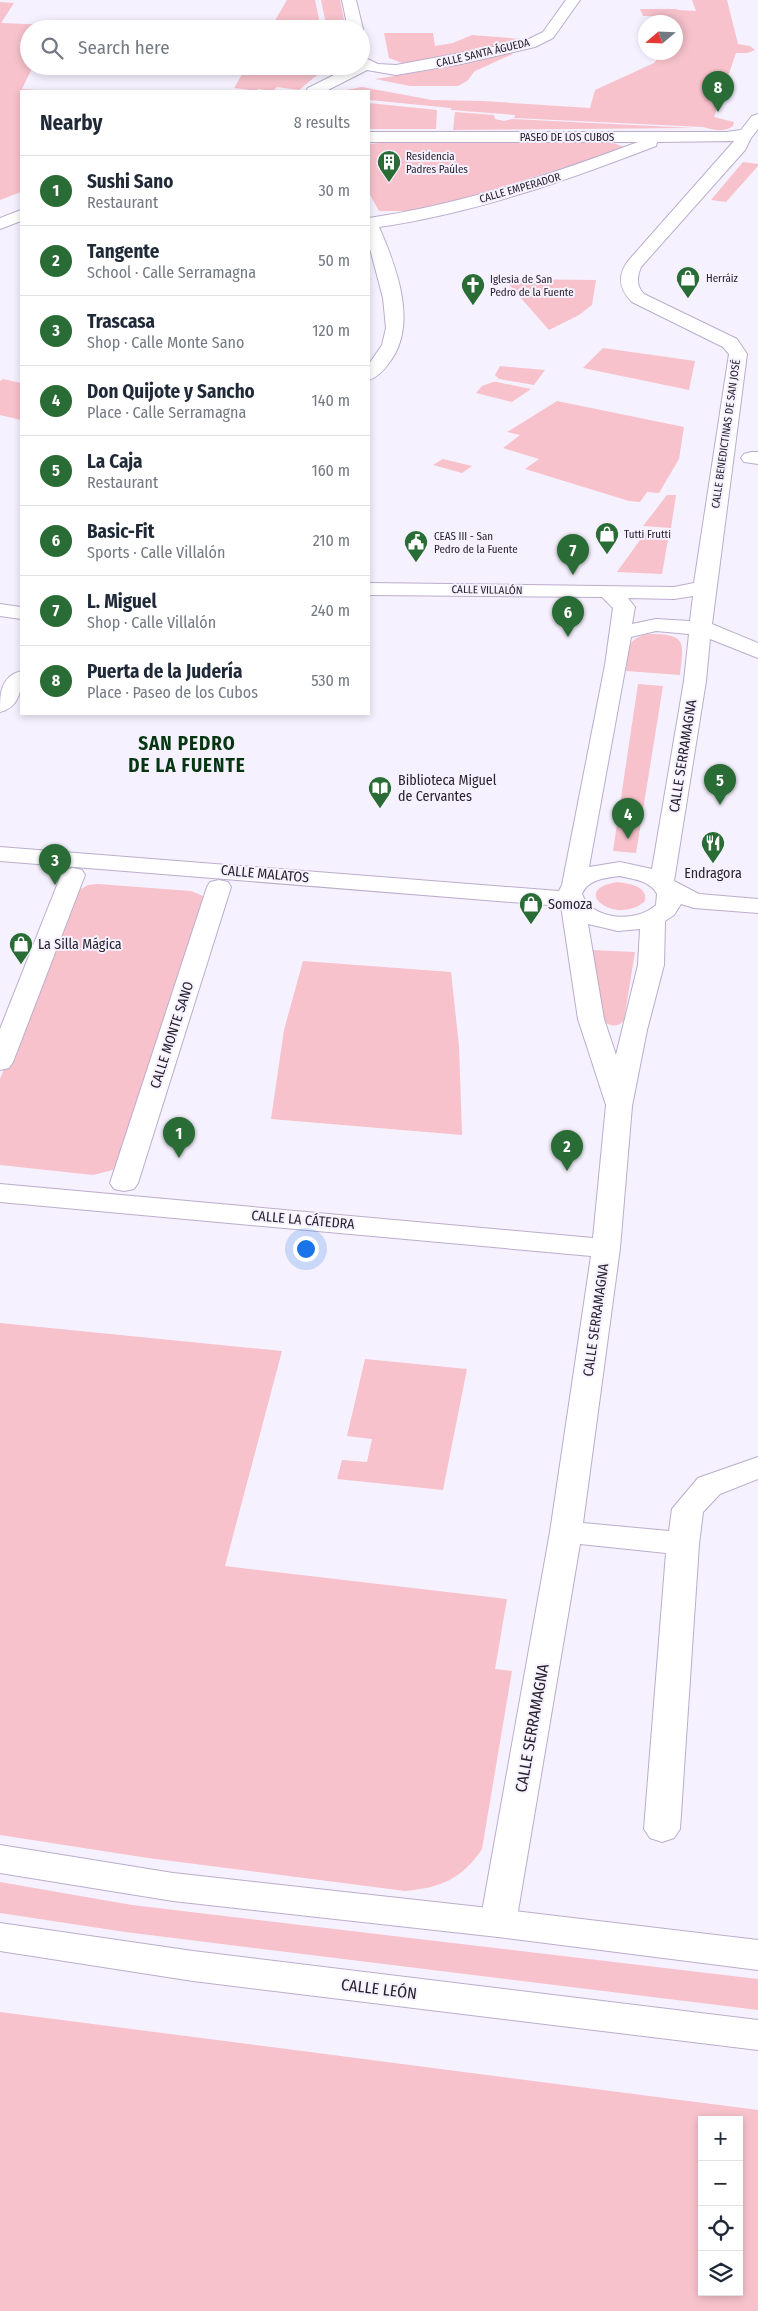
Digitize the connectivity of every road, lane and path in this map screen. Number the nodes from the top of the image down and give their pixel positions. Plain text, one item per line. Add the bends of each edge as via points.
1 (349, 0) edge
2 (573, 0) edge
3 (354, 20) edge
4 (370, 69) edge
5 (354, 75) edge
6 (316, 90) edge
7 (758, 119) edge
8 (742, 135) junction
9 (370, 137) edge
10 (667, 137) junction
11 (20, 215) edge
12 (0, 224) edge
13 (370, 224) edge
14 (370, 226) edge
15 (370, 373) edge
16 (705, 587) junction
17 (370, 589) edge
18 (606, 591) junction
19 (0, 610) edge
20 (20, 613) edge
21 (702, 628) junction
22 (621, 633) junction
23 (758, 651) edge
24 (20, 679) edge
25 (0, 705) edge
26 (0, 854) edge
27 (73, 875) dead end
28 (664, 885) junction
29 (219, 887) dead end
30 (572, 894) junction
31 (758, 906) edge
32 (653, 918) junction
33 (0, 1062) edge
34 (619, 1106) junction
35 (124, 1183) dead end
36 (0, 1193) edge
37 (606, 1248) junction
38 (758, 1468) edge
39 (566, 1532) junction
40 (683, 1544) junction
41 (662, 1829) dead end
42 (0, 1858) edge
43 (498, 1923) junction
44 (0, 1937) edge
45 (758, 1956) edge
46 (758, 2035) edge

1 - 3 street
2 - 4 street, CALLE SANTA ÁGUEDA via 548,35 535,42 424,66
5 - 6 street
7 - 8 street
8 - 10 street, PASEO DE LOS CUBOS
8 - 16 street, CALLE BENEDICTINAS DE SAN JOSÉ via 744,138 739,147 634,265 629,278 633,293 643,301 746,351
9 - 10 street, PASEO DE LOS CUBOS
10 - 13 street, CALLE EMPERADOR via 579,171 421,216
11 - 12 street
14 - 15 street, CALLE EMPERADOR via 378,242 396,319 390,348
16 - 18 street, CALLE VILLALÓN via 674,593
16 - 21 street, CALLE BENEDICTINAS DE SAN JOSÉ
17 - 18 street, CALLE VILLALÓN
18 - 22 street via 624,607
19 - 20 street
21 - 22 street via 656,625
21 - 23 street
21 - 28 street, CALLE SERRAMAGNA
22 - 30 street, CALLE SERRAMAGNA
24 - 25 street
26 - 30 street, CALLE MALATOS via 529,895
27 - 33 street
28 - 30 street via 638,872 620,869 585,876
28 - 31 street via 694,901
28 - 32 street via 670,899 667,908
29 - 35 street, CALLE MONTE SANO
30 - 32 street via 585,914 600,921 620,924
30 - 34 street, CALLE SERRAMAGNA via 578,953 591,1019
32 - 34 street, CALLE SERRAMAGNA via 651,965
34 - 37 street, CALLE SERRAMAGNA
36 - 37 street, CALLE LA CÁTEDRA
37 - 39 street, CALLE SERRAMAGNA
38 - 40 street via 709,1486 688,1510
39 - 40 street
39 - 43 street, CALLE SERRAMAGNA
40 - 41 street
42 - 43 street via 173,1887
43 - 45 street
44 - 46 street, CALLE LEÓN via 193,1966

